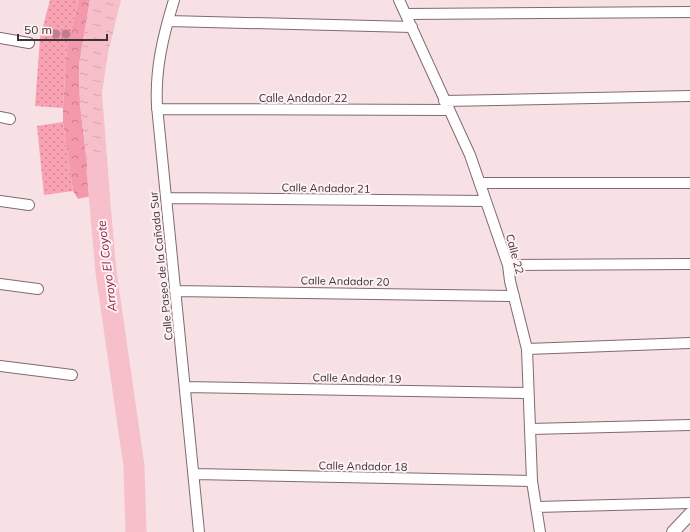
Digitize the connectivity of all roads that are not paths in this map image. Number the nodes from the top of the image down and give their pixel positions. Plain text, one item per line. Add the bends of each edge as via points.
1 (174, 0) edge
2 (399, 0) edge
3 (690, 12) edge
4 (406, 14) junction
5 (168, 20) junction
6 (412, 27) junction
7 (0, 38) edge
8 (29, 43) dead end
9 (690, 96) edge
10 (446, 105) junction
11 (157, 109) junction
12 (690, 182) edge
13 (480, 183) junction
14 (166, 198) junction
15 (0, 201) edge
16 (485, 201) junction
17 (29, 205) dead end
18 (508, 264) junction
19 (690, 264) edge
20 (0, 284) edge
21 (38, 289) dead end
22 (175, 291) junction
23 (514, 296) junction
24 (690, 343) edge
25 (527, 349) junction
26 (0, 366) edge
27 (72, 375) dead end
28 (185, 387) junction
29 (528, 393) junction
30 (690, 425) edge
31 (530, 429) junction
32 (194, 474) junction
33 (532, 481) junction
34 (690, 503) edge
35 (536, 507) junction
36 (690, 514) edge
37 (199, 532) edge
38 (540, 532) edge
39 (673, 532) edge

1 - 5 street, Calle Paseo de la Cañada Sur
2 - 4 street, Calle 22
3 - 4 street
4 - 6 street, Calle 22
5 - 6 street
5 - 11 street, Calle Paseo de la Cañada Sur via 156,82
6 - 10 street, Calle 22
7 - 8 street
9 - 10 street, Calle Andador 22
10 - 11 street, Calle Andador 22
10 - 13 street, Calle 22 via 470,155
11 - 14 street, Calle Paseo de la Cañada Sur
12 - 13 street
13 - 16 street, Calle 22
14 - 16 street, Calle Andador 21
14 - 22 street, Calle Paseo de la Cañada Sur
15 - 17 street
16 - 18 street, Calle 22
18 - 19 street
18 - 23 street, Calle 22
20 - 21 street
22 - 23 street, Calle Andador 20
22 - 28 street, Calle Paseo de la Cañada Sur
23 - 25 street, Calle 22
24 - 25 street
25 - 29 street, Calle 22
26 - 27 street
28 - 29 street, Calle Andador 19
28 - 32 street, Calle Paseo de la Cañada Sur
29 - 31 street, Calle 22
30 - 31 street
31 - 33 street, Calle 22
32 - 33 street, Calle Andador 18
32 - 37 street, Calle Paseo de la Cañada Sur
33 - 35 street, Calle 22
34 - 35 street
35 - 38 street, Calle 22
36 - 39 street

